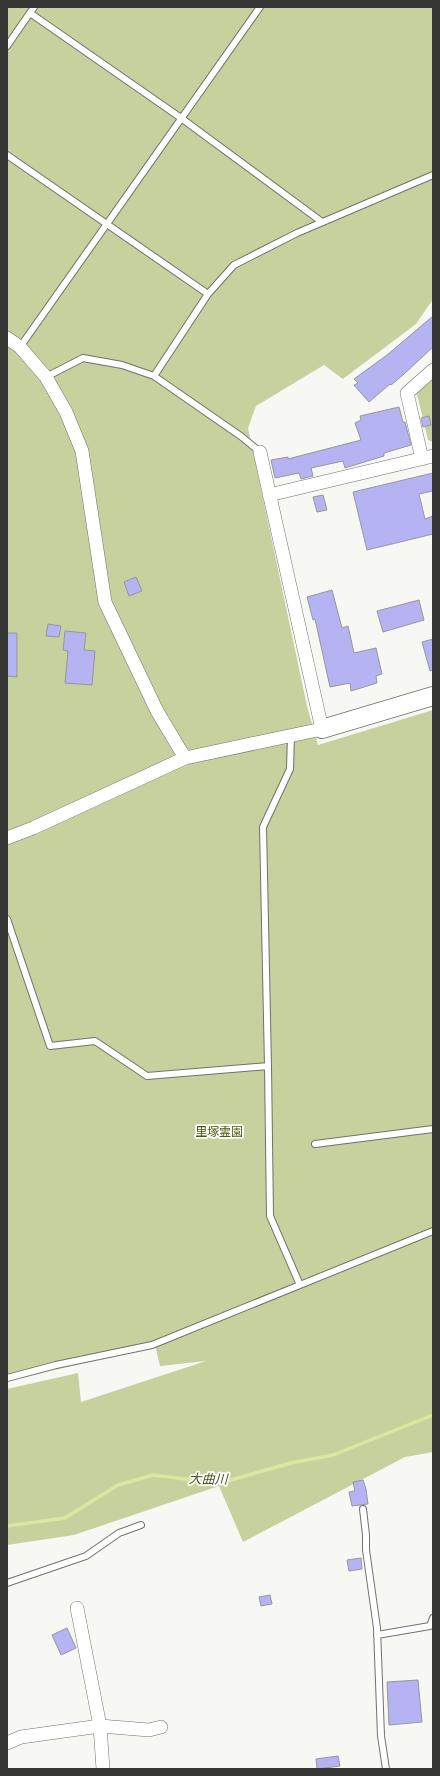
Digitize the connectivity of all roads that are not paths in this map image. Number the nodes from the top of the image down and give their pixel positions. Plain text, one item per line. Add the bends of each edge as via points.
1 (34, 7) edge
2 (260, 7) edge
3 (30, 14) junction
4 (7, 46) edge
5 (181, 118) junction
6 (7, 155) edge
7 (433, 175) edge
8 (322, 222) junction
9 (106, 224) junction
10 (208, 294) junction
11 (7, 338) edge
12 (20, 347) junction
13 (433, 370) edge
14 (154, 376) junction
15 (46, 377) junction
16 (260, 452) joint
17 (428, 458) edge
18 (269, 495) junction
19 (433, 696) edge
20 (322, 729) junction
21 (291, 736) junction
22 (185, 758) junction
23 (7, 838) edge
24 (7, 919) edge
25 (268, 1066) junction
26 (433, 1129) edge
27 (315, 1144) dead end
28 (433, 1231) edge
29 (300, 1285) junction
30 (7, 1378) edge
31 (363, 1509) dead end
32 (141, 1525) dead end
33 (7, 1582) edge
34 (77, 1608) dead end
35 (433, 1618) edge
36 (377, 1635) junction
37 (100, 1726) junction
38 (161, 1727) dead end
39 (7, 1743) edge
40 (103, 1769) edge
41 (386, 1769) edge

1 - 3 lane
2 - 5 lane
3 - 4 lane
3 - 5 lane
5 - 8 lane
5 - 9 lane
6 - 9 lane
7 - 8 lane
8 - 10 lane via 234,265
9 - 10 lane
9 - 12 lane
10 - 14 lane
11 - 12 street
12 - 15 street
13 - 17 street via 406,394
14 - 15 lane via 122,365 83,358
14 - 16 lane
15 - 22 street via 66,412 82,451 105,602 157,711
16 - 18 street
17 - 18 street
18 - 20 street
19 - 20 street
20 - 21 street
21 - 22 street
21 - 25 lane via 290,769 263,827
22 - 23 street
24 - 25 lane via 50,1046 96,1041 147,1076
25 - 29 lane via 270,1216
26 - 27 lane
28 - 29 lane
29 - 30 lane via 152,1345
31 - 36 lane
32 - 33 lane via 119,1533 86,1556
34 - 37 street
35 - 36 lane via 430,1626
36 - 41 lane via 381,1736
37 - 38 street via 148,1730
37 - 39 street via 21,1737
37 - 40 street

